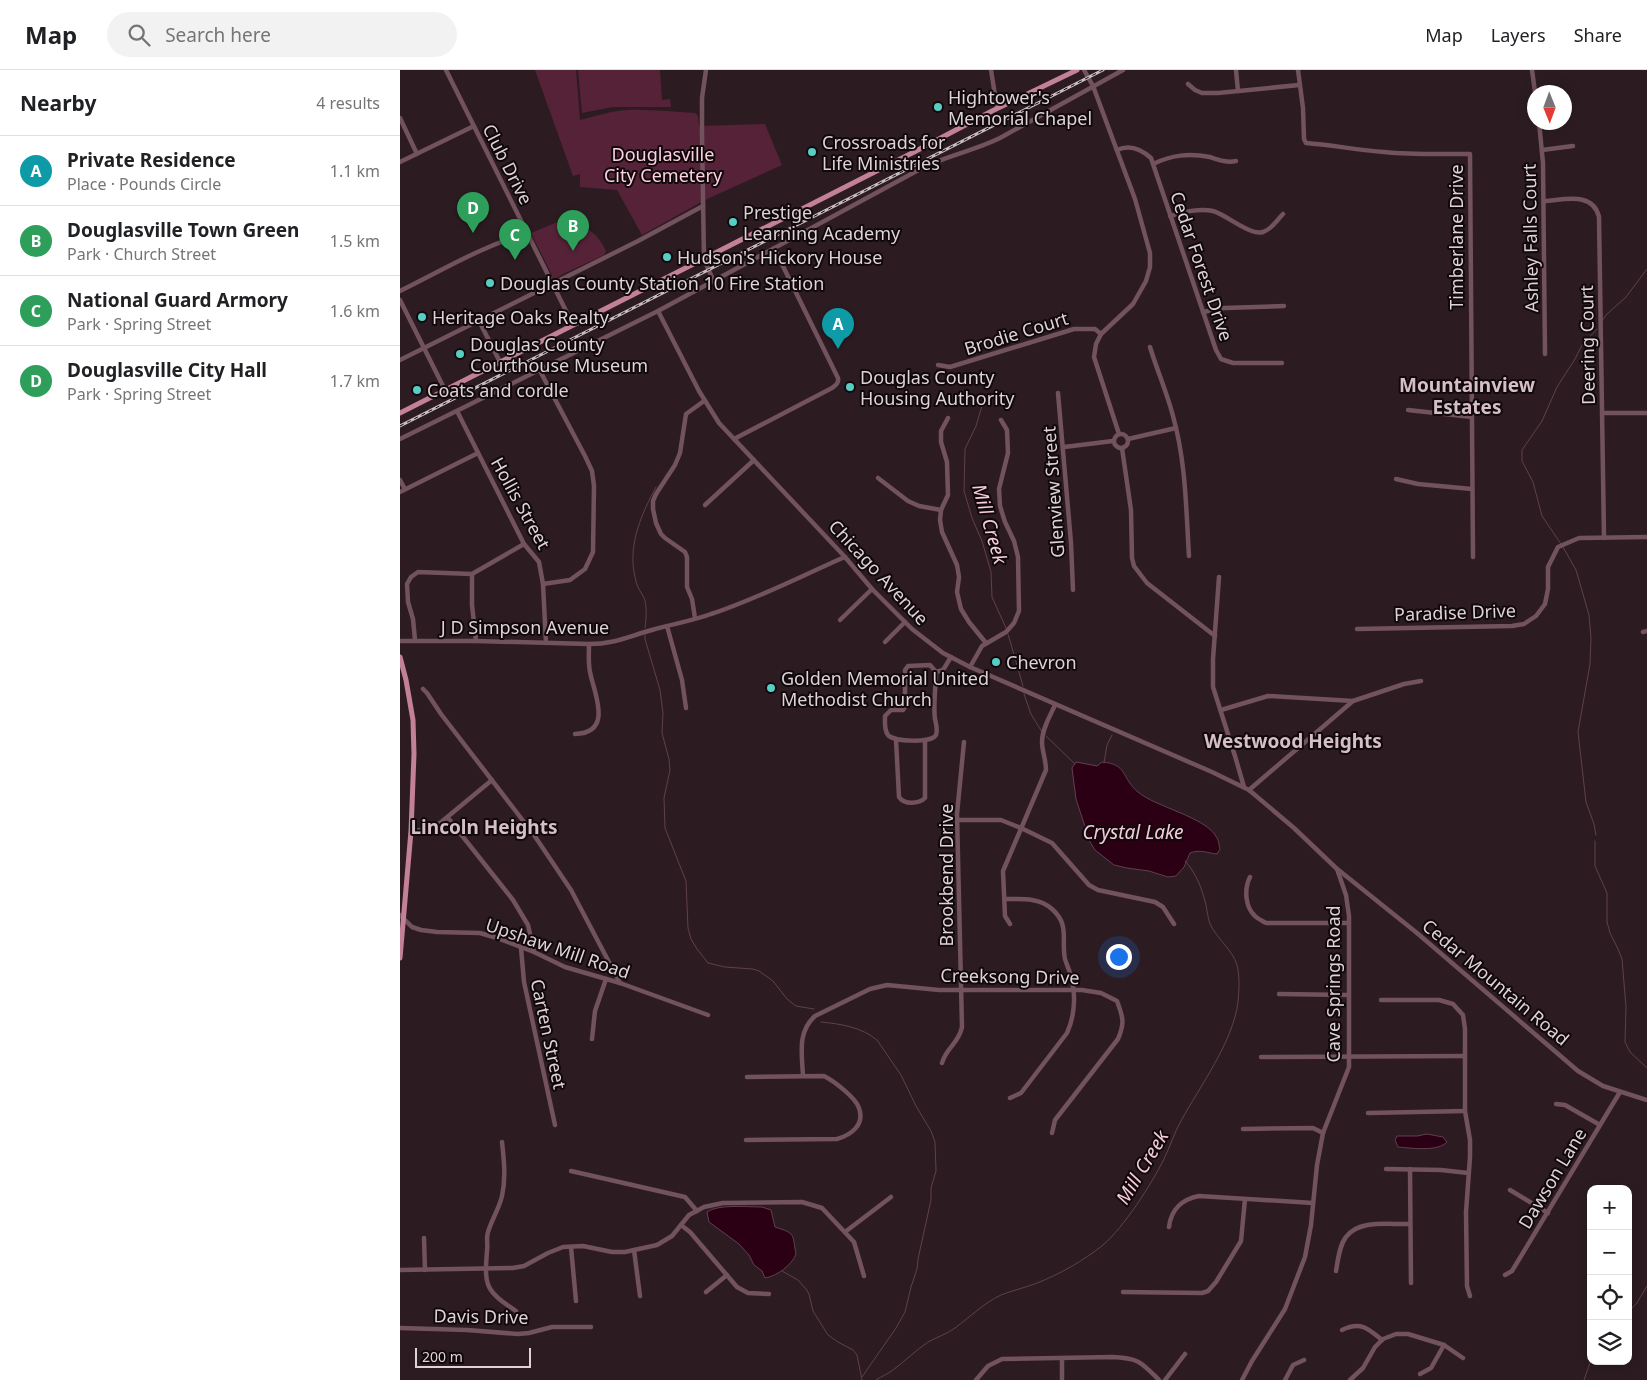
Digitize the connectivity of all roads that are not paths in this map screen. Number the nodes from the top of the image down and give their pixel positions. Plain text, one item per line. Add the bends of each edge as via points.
1 (446, 70) edge
2 (706, 70) edge
3 (991, 70) edge
4 (1077, 70) edge
5 (1084, 70) edge
6 (1122, 70) edge
7 (1236, 70) edge
8 (1298, 70) edge
9 (1532, 70) edge
10 (1188, 84) dead end
11 (1299, 85) junction
12 (1534, 85) edge
13 (1093, 86) junction
14 (1238, 91) junction
15 (997, 108) junction
16 (400, 118) edge
17 (474, 126) junction
18 (1539, 130) edge
19 (1573, 146) dead end
20 (1117, 150) junction
21 (1542, 150) junction
22 (417, 154) junction
23 (1236, 161) dead end
24 (400, 162) edge
25 (1153, 164) junction
26 (1544, 201) junction
27 (703, 206) junction
28 (1283, 214) dead end
29 (1170, 216) junction
30 (527, 233) junction
31 (774, 248) junction
32 (704, 259) junction
33 (713, 280) junction
34 (553, 284) junction
35 (400, 291) edge
36 (400, 300) edge
37 (1284, 306) dead end
38 (658, 311) junction
39 (1203, 312) junction
40 (479, 322) junction
41 (574, 325) junction
42 (1101, 334) junction
43 (1150, 347) dead end
44 (425, 348) junction
45 (1545, 354) dead end
46 (400, 360) edge
47 (500, 362) junction
48 (1282, 363) dead end
49 (938, 365) dead end
50 (539, 369) junction
51 (445, 390) junction
52 (1058, 393) dead end
53 (704, 400) junction
54 (1408, 410) dead end
55 (457, 411) junction
56 (400, 413) edge
57 (1602, 413) junction
58 (1647, 413) edge
59 (1472, 417) junction
60 (948, 418) dead end
61 (1001, 420) dead end
62 (1176, 428) junction
63 (1119, 434) junction
64 (400, 438) edge
65 (734, 439) junction
66 (1128, 439) junction
67 (1114, 441) junction
68 (1064, 447) junction
69 (1122, 448) junction
70 (478, 453) junction
71 (754, 460) junction
72 (878, 478) dead end
73 (1396, 479) dead end
74 (400, 480) edge
75 (1472, 489) junction
76 (402, 491) edge
77 (705, 505) dead end
78 (940, 510) junction
79 (1647, 537) edge
80 (1604, 538) junction
81 (524, 544) junction
82 (845, 556) junction
83 (1189, 556) dead end
84 (1473, 557) dead end
85 (472, 574) junction
86 (1220, 578) dead end
87 (406, 584) junction
88 (543, 584) junction
89 (400, 587) edge
90 (872, 589) junction
91 (1073, 590) dead end
92 (695, 618) junction
93 (840, 620) dead end
94 (905, 622) junction
95 (667, 626) junction
96 (1357, 629) dead end
97 (1215, 636) junction
98 (415, 640) junction
99 (400, 641) edge
100 (476, 641) junction
101 (885, 642) dead end
102 (546, 643) junction
103 (986, 643) junction
104 (589, 644) junction
105 (400, 657) edge
106 (951, 657) junction
107 (970, 667) junction
108 (400, 668) edge
109 (936, 672) junction
110 (1421, 681) dead end
111 (423, 689) dead end
112 (408, 694) junction
113 (1353, 701) junction
114 (1056, 705) junction
115 (686, 708) dead end
116 (1221, 710) junction
117 (575, 734) dead end
118 (896, 740) junction
119 (925, 740) junction
120 (964, 742) dead end
121 (492, 780) junction
122 (1244, 787) junction
123 (1249, 790) junction
124 (448, 818) junction
125 (958, 820) junction
126 (1021, 828) junction
127 (411, 831) junction
128 (1336, 868) junction
129 (1250, 877) dead end
130 (1004, 899) junction
131 (401, 916) edge
132 (1349, 923) junction
133 (1010, 924) dead end
134 (1174, 924) dead end
135 (521, 948) junction
136 (534, 952) junction
137 (400, 958) edge
138 (606, 979) junction
139 (620, 983) junction
140 (961, 990) junction
141 (1073, 990) junction
142 (1279, 994) dead end
143 (1348, 995) junction
144 (1381, 1000) dead end
145 (708, 1015) dead end
146 (592, 1039) dead end
147 (1349, 1056) junction
148 (1464, 1056) junction
149 (1261, 1057) dead end
150 (942, 1063) dead end
151 (747, 1076) dead end
152 (803, 1076) junction
153 (1620, 1092) junction
154 (1010, 1098) dead end
155 (1647, 1100) edge
156 (1556, 1104) dead end
157 (1465, 1111) junction
158 (1368, 1113) dead end
159 (555, 1125) dead end
160 (1600, 1125) junction
161 (1243, 1129) dead end
162 (1052, 1133) dead end
163 (1323, 1133) junction
164 (746, 1140) dead end
165 (502, 1142) dead end
166 (1386, 1169) dead end
167 (1410, 1169) junction
168 (571, 1171) dead end
169 (1468, 1173) junction
170 (1510, 1190) dead end
171 (891, 1197) dead end
172 (1245, 1199) junction
173 (1313, 1203) junction
174 (697, 1211) junction
175 (1548, 1213) junction
176 (1410, 1224) junction
177 (681, 1225) junction
178 (1169, 1227) dead end
179 (845, 1232) junction
180 (424, 1238) dead end
181 (572, 1247) junction
182 (634, 1250) junction
183 (485, 1269) junction
184 (400, 1270) edge
185 (425, 1270) junction
186 (1336, 1271) dead end
187 (727, 1275) junction
188 (1505, 1275) dead end
189 (864, 1276) dead end
190 (1411, 1283) dead end
191 (706, 1292) dead end
192 (1123, 1292) dead end
193 (768, 1294) dead end
194 (640, 1296) dead end
195 (1470, 1296) dead end
196 (576, 1301) dead end
197 (516, 1311) dead end
198 (591, 1327) dead end
199 (400, 1328) edge
200 (1342, 1330) dead end
201 (1382, 1340) junction
202 (1444, 1345) junction
203 (1185, 1354) dead end
204 (1062, 1358) junction
205 (1463, 1358) dead end
206 (1304, 1360) dead end
207 (1420, 1374) dead end
208 (976, 1380) edge
209 (1062, 1380) edge
210 (1160, 1380) edge
211 (1165, 1380) edge
212 (1242, 1380) edge
213 (1285, 1380) edge
214 (1350, 1380) edge

1 - 17 street, Club Drive
2 - 27 street via 702,98
3 - 15 street
4 - 15 main road
5 - 13 street
6 - 13 street
7 - 14 street
8 - 11 street, Timberlane Drive
9 - 12 street
10 - 14 street via 1202,93
11 - 14 street
11 - 59 street, Timberlane Drive via 1306,143 1402,154 1470,154
13 - 20 street
13 - 31 street via 991,142 924,167
15 - 32 main road
16 - 22 street
17 - 22 street
17 - 30 street, Club Drive
18 - 21 street, Ashley Falls Court
19 - 21 street
20 - 25 street, Cedar Forest Drive via 1133,147 1142,150
20 - 42 street via 1135,199 1150,253 1150,267 1137,298
21 - 26 street, Ashley Falls Court
22 - 24 street
23 - 25 street via 1186,154
25 - 29 street, Cedar Forest Drive
26 - 45 street, Ashley Falls Court
26 - 57 street, Deering Court via 1583,199 1591,202 1599,217
27 - 32 street
27 - 34 street
28 - 29 street via 1271,227 1254,233 1211,211 1190,211
29 - 39 street, Cedar Forest Drive
30 - 34 street, Club Drive
30 - 35 street via 478,252
31 - 33 street
31 - 65 street via 838,382
32 - 33 street
32 - 41 main road
33 - 38 street
34 - 40 street
34 - 41 street, Club Drive
36 - 44 street
37 - 39 street
38 - 50 street
38 - 53 street, Chicago Avenue
39 - 48 street, Cedar Forest Drive via 1221,359 1233,363
40 - 44 street
40 - 47 street
41 - 47 main road
42 - 49 street, Brodie Court via 1094,329 1074,329 950,367
42 - 63 street via 1094,356
43 - 62 street
44 - 46 street
44 - 51 street
47 - 51 main road
50 - 55 street
50 - 88 street via 585,456 594,486 593,552 585,569 570,580
51 - 56 main road
52 - 68 street, Glenview Street
53 - 65 street, Chicago Avenue
53 - 92 street via 686,414 678,459 653,501 654,517 661,534 687,557 687,587
54 - 59 street
55 - 64 street
55 - 70 street, Hollis Street
57 - 58 street
57 - 80 street, Deering Court
59 - 75 street, Timberlane Drive
60 - 78 street via 941,430 940,442 947,462 948,495
61 - 103 street via 1007,430 1008,452 999,489 1005,522 1018,558 1019,611 1006,632
62 - 66 street
62 - 83 street via 1187,500
63 - 66 street
63 - 67 street
65 - 71 street, Chicago Avenue
66 - 69 street
67 - 68 street
67 - 69 street
68 - 91 street, Glenview Street
69 - 97 street via 1131,510 1134,566 1147,583
70 - 76 street
70 - 81 street, Hollis Street
71 - 77 street
71 - 82 street, Chicago Avenue
72 - 78 street via 908,502
73 - 75 street
74 - 76 street
75 - 84 street, Timberlane Drive
78 - 103 street via 942,532 957,565 961,609
79 - 80 street, Paradise Drive
80 - 96 street, Paradise Drive via 1579,538 1558,547 1548,567 1545,604 1524,624
81 - 85 street
81 - 88 street, Hollis Street via 539,562
82 - 90 street, Chicago Avenue
82 - 92 street, J D Simpson Avenue via 759,596
85 - 87 street via 418,572
85 - 100 street
86 - 97 street
87 - 89 street
87 - 98 street
88 - 102 street, Hollis Street
90 - 93 street
90 - 94 street, Chicago Avenue
92 - 95 street, J D Simpson Avenue
94 - 101 street
94 - 106 street, Chicago Avenue
95 - 104 street, J D Simpson Avenue via 621,641
95 - 115 street
97 - 116 street via 1213,687
98 - 99 street, J D Simpson Avenue
98 - 100 street, J D Simpson Avenue
100 - 102 street, J D Simpson Avenue
102 - 104 street, J D Simpson Avenue
103 - 107 street
104 - 117 street via 590,670 599,702 599,717 590,730
105 - 112 main road
106 - 107 street, Chicago Avenue
106 - 109 street via 943,670
107 - 114 street, Chicago Avenue
108 - 112 main road
109 - 118 street via 930,665 912,665 905,670 905,707 903,710 891,710 885,716 886,730
109 - 119 street via 936,735
110 - 113 street
111 - 121 street
112 - 127 main road via 414,754
113 - 116 street via 1268,696
113 - 123 street
114 - 122 street, Chicago Avenue
114 - 126 street via 1043,732 1046,770
116 - 122 street
118 - 119 street
118 - 119 street via 899,797 905,803 921,802 925,798
120 - 125 street, Brookbend Drive
121 - 124 street
121 - 139 street via 571,890
122 - 123 street, Chicago Avenue
123 - 128 street, Chicago Avenue
124 - 127 street via 430,829
124 - 136 street via 513,900 528,925
125 - 126 street via 1002,820
125 - 140 street, Brookbend Drive
126 - 130 street via 1003,871
126 - 134 street via 1052,843 1089,885 1098,890 1155,902 1163,907
127 - 131 main road
128 - 132 street, Cave Springs Road via 1346,895
128 - 153 street, Cedar Mountain Road via 1578,1071
129 - 132 street via 1246,885 1248,904 1255,916 1266,923
130 - 133 street via 1005,916
130 - 141 street via 1040,902 1060,918
131 - 135 street, Upshaw Mill Road via 412,927 421,930 480,933
131 - 137 main road
132 - 143 street, Cave Springs Road
135 - 136 street, Upshaw Mill Road
135 - 159 street, Carten Street via 524,982
136 - 138 street, Upshaw Mill Road via 565,967
138 - 139 street, Upshaw Mill Road
138 - 146 street via 595,1011
139 - 145 street, Upshaw Mill Road
140 - 141 street, Creeksong Drive
140 - 150 street, Brookbend Drive via 960,1036 944,1054
140 - 152 street, Creeksong Drive via 887,986 870,989 815,1016 808,1022 802,1038
141 - 154 street via 1072,1023 1067,1033 1021,1093
141 - 162 street, Creeksong Drive via 1102,992 1117,1000 1123,1016 1123,1028 1118,1040 1055,1120
142 - 143 street
143 - 147 street, Cave Springs Road
144 - 148 street via 1439,1000 1453,1004 1463,1016
147 - 148 street
147 - 149 street
147 - 163 street, Cave Springs Road via 1345,1078
148 - 157 street
151 - 152 street
152 - 164 street via 824,1076 852,1099 859,1108 860,1121 856,1129 837,1139
153 - 155 street, Cedar Mountain Road
153 - 160 street, Dawson Lane
156 - 160 street via 1565,1105
157 - 158 street
157 - 169 street via 1470,1140
160 - 175 street, Dawson Lane
161 - 163 street via 1313,1128
163 - 173 street, Cave Springs Road
165 - 183 street via 505,1181 486,1240
166 - 167 street
167 - 169 street
167 - 176 street
168 - 174 street via 685,1197
169 - 195 street via 1466,1286
170 - 175 street
171 - 179 street
172 - 173 street
172 - 178 street via 1190,1198 1176,1209
172 - 192 street via 1241,1241 1208,1291
173 - 212 street, Cave Springs Road via 1305,1257 1285,1309
174 - 177 street
174 - 179 street via 723,1203 802,1202 822,1208
175 - 188 street, Dawson Lane via 1512,1271
176 - 186 street via 1355,1228 1341,1247
176 - 190 street
177 - 182 street via 672,1236 657,1245
177 - 187 street
179 - 189 street via 854,1242
180 - 185 street
181 - 182 street via 612,1252
181 - 183 street via 563,1247 524,1266
181 - 196 street
182 - 194 street
183 - 185 street
183 - 197 street via 494,1295
184 - 185 street
187 - 191 street
187 - 193 street via 737,1287 748,1293
198 - 199 street, Davis Drive via 552,1326 518,1334
200 - 201 street via 1352,1325 1367,1328
201 - 202 street via 1396,1334 1408,1334
201 - 214 street via 1363,1368
202 - 205 street
202 - 207 street via 1431,1368
203 - 211 street
204 - 208 street via 1002,1359 988,1366
204 - 209 street
204 - 210 street via 1129,1358 1142,1362
206 - 213 street via 1293,1365

